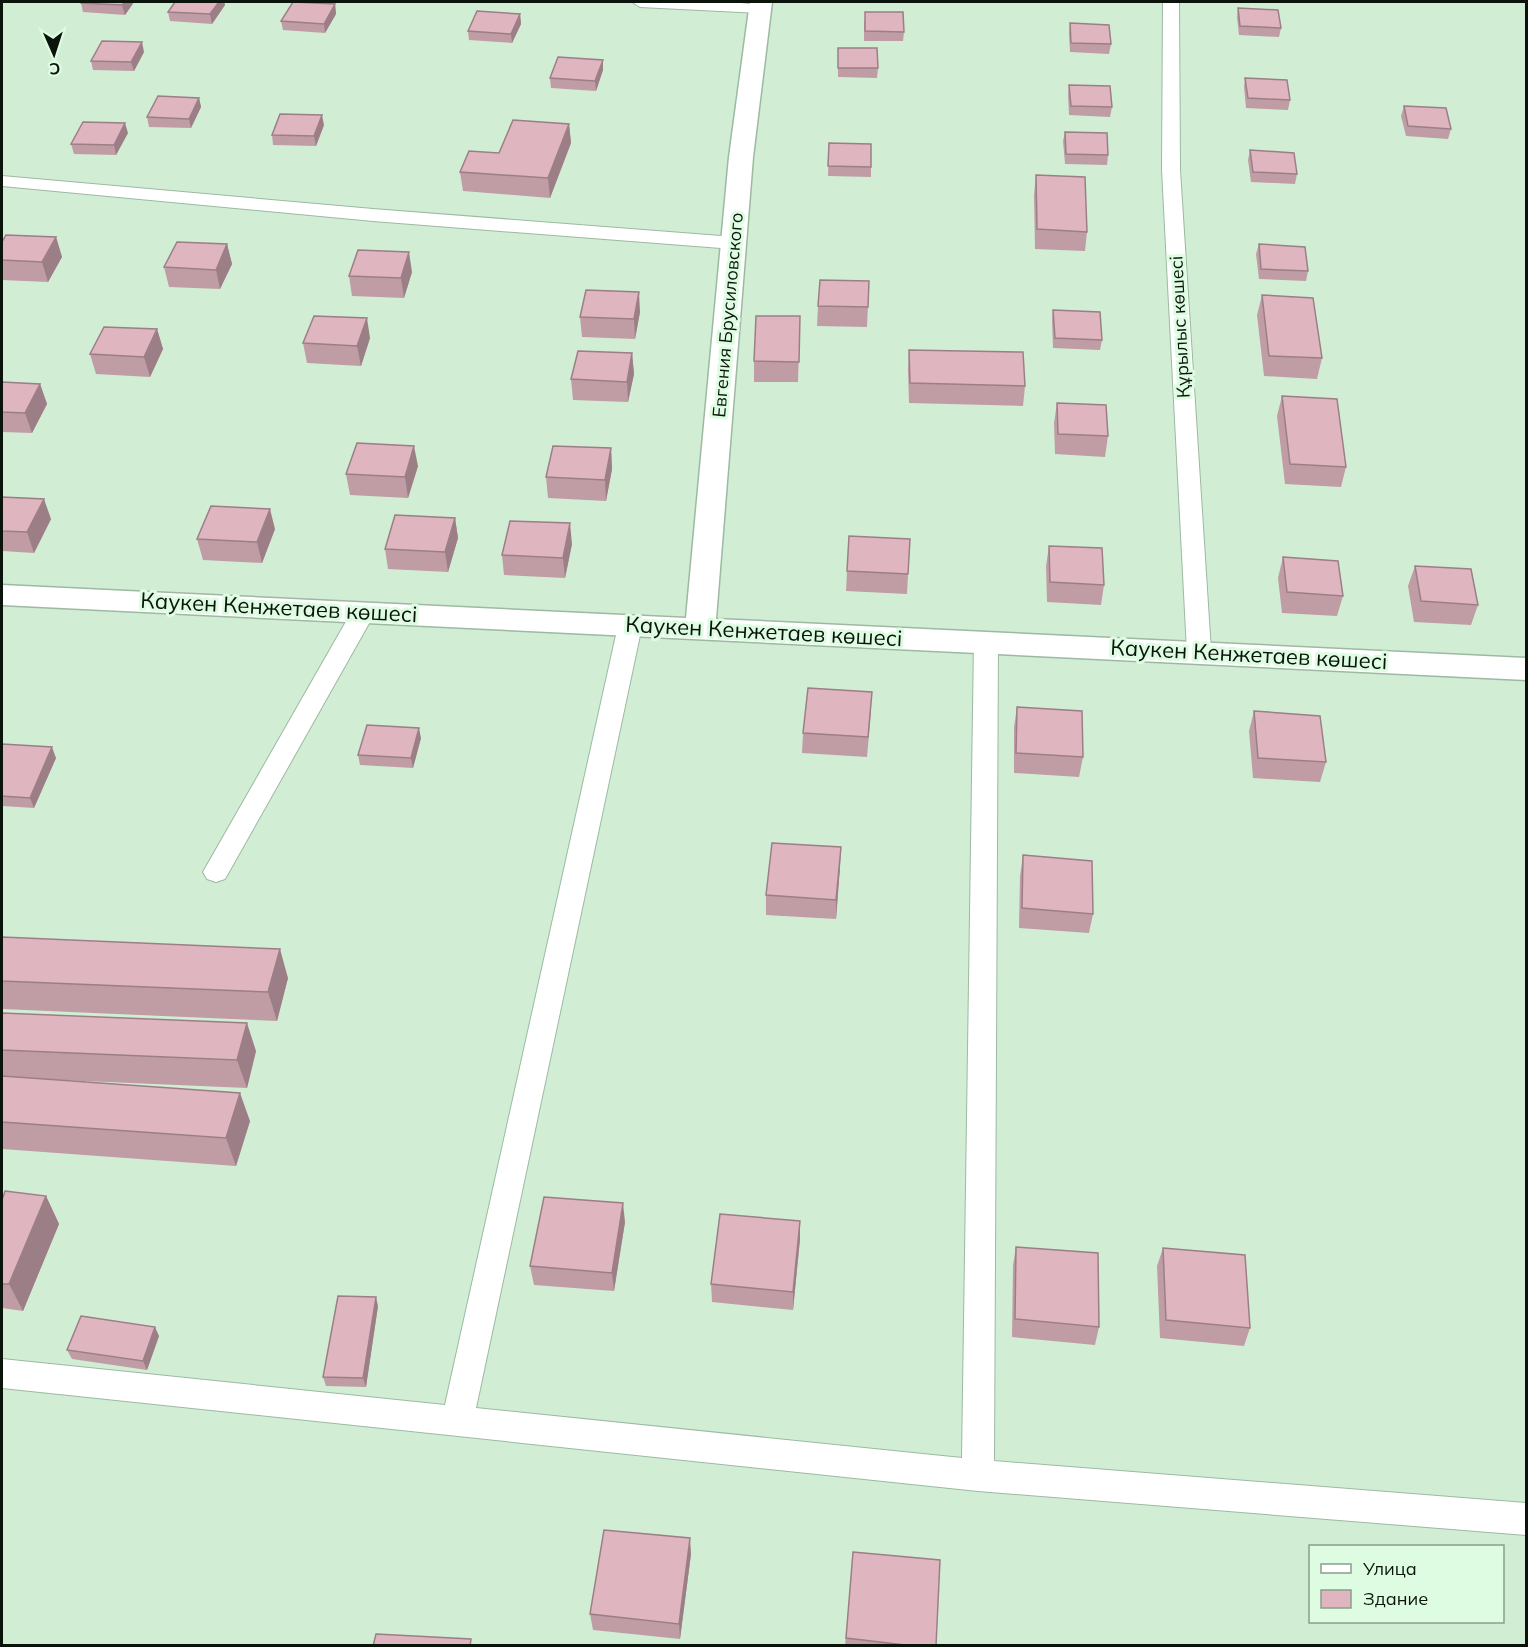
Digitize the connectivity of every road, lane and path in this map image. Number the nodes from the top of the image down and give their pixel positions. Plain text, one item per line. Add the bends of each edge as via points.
1 (640, 2) edge
2 (1171, 2) edge
3 (760, 5) edge
4 (2, 181) edge
5 (734, 243) junction
6 (2, 595) edge
7 (364, 611) junction
8 (630, 626) junction
9 (700, 628) junction
10 (986, 641) junction
11 (1199, 651) junction
12 (1527, 669) edge
13 (216, 872) dead end
14 (2, 1374) edge
15 (457, 1422) junction
16 (978, 1475) junction
17 (1527, 1519) edge

1 - 3 lane
2 - 11 lane, Құрылыс көшесі via 1172,170
3 - 5 street, Евгения Брусиловского
4 - 5 lane
5 - 9 street, Евгения Брусиловского
6 - 7 street, Каукен Кенжетаев көшесі
7 - 8 street, Каукен Кенжетаев көшесі
7 - 13 lane
8 - 9 street, Каукен Кенжетаев көшесі
8 - 15 lane
9 - 10 street, Каукен Кенжетаев көшесі
10 - 11 street, Каукен Кенжетаев көшесі
10 - 16 lane
11 - 12 street, Каукен Кенжетаев көшесі
14 - 15 lane
15 - 16 lane
16 - 17 lane

